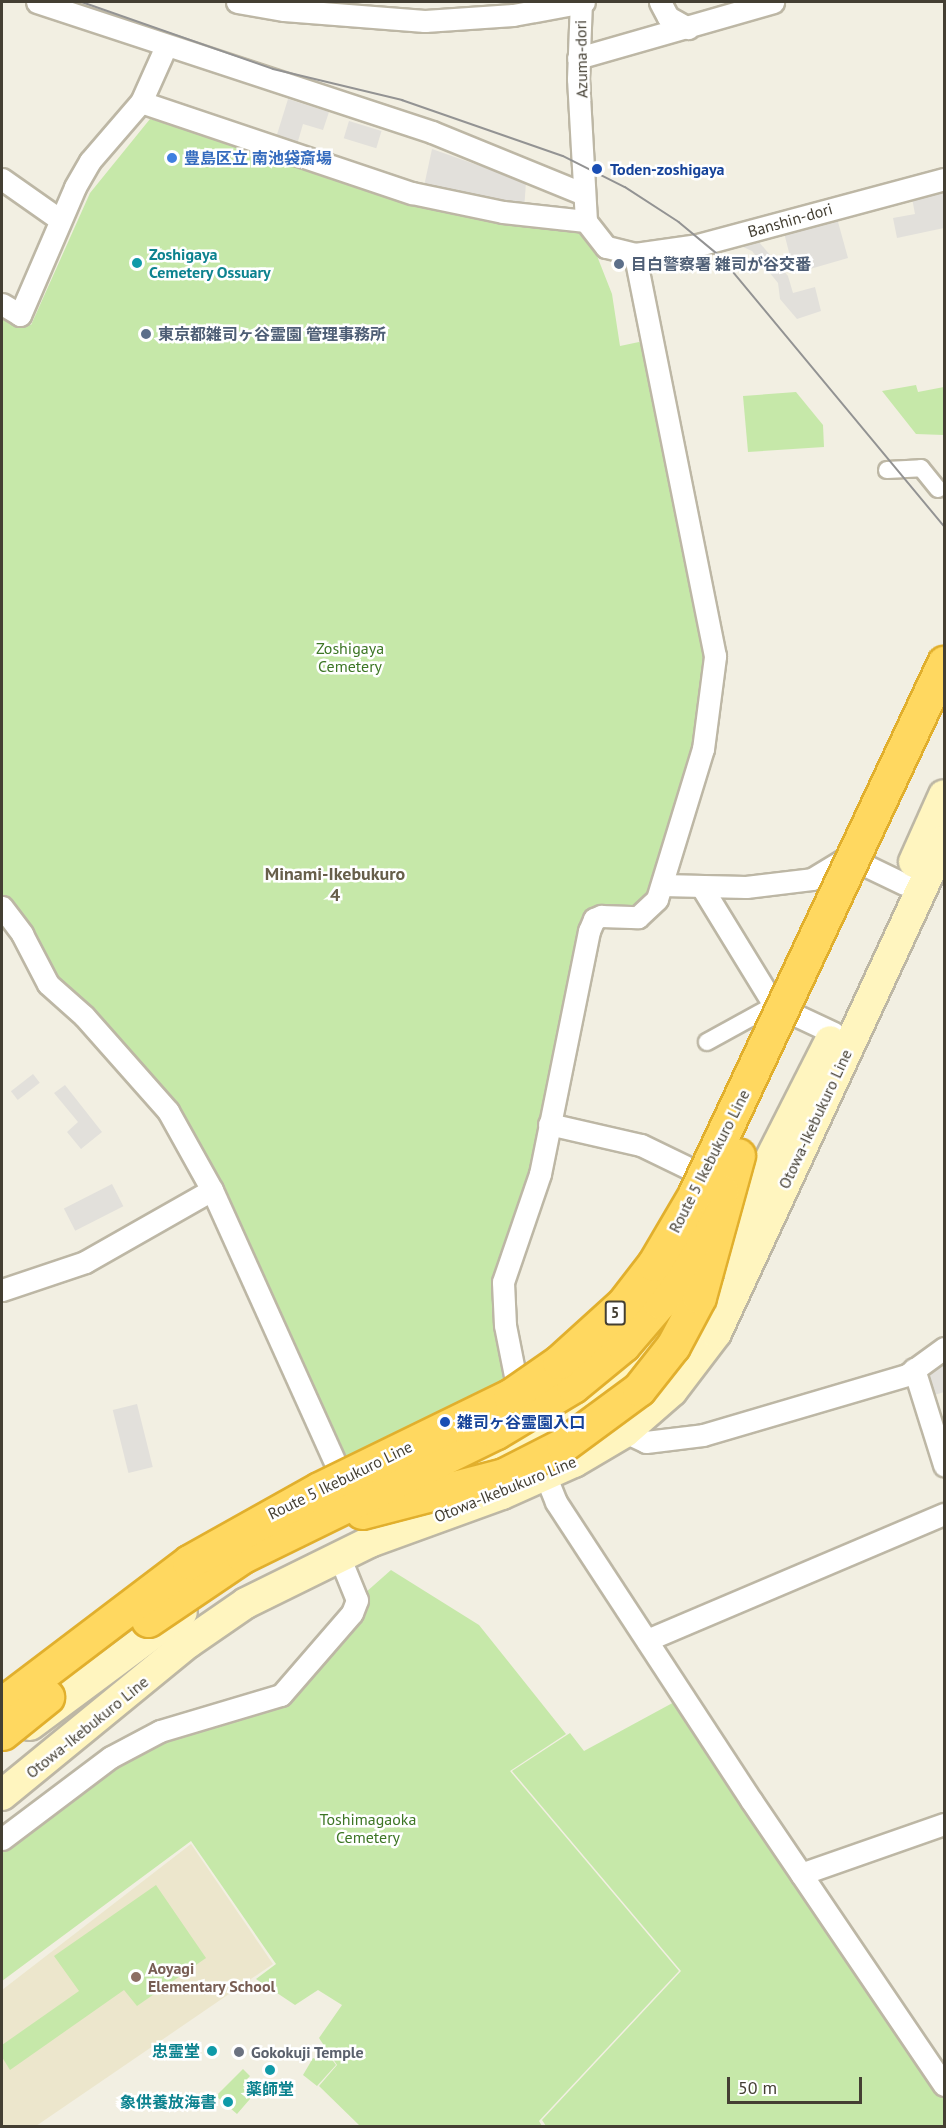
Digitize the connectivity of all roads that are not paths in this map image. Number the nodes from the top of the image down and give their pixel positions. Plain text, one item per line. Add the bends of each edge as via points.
1 (37, 2) edge
2 (243, 2) edge
3 (582, 2) edge
4 (660, 2) edge
5 (773, 2) edge
6 (688, 28) junction
7 (166, 46) junction
8 (578, 57) junction
9 (141, 102) junction
10 (2, 179) edge
11 (945, 179) edge
12 (584, 194) junction
13 (59, 219) junction
14 (586, 221) junction
15 (635, 254) junction
16 (2, 304) edge
17 (887, 470) dead end
18 (938, 489) dead end
19 (945, 651) edge
20 (945, 663) edge
21 (945, 714) edge
22 (945, 795) edge
23 (944, 842) edge
24 (848, 857) junction
25 (904, 884) junction
26 (662, 885) junction
27 (703, 889) junction
28 (2, 907) edge
29 (776, 1006) junction
30 (834, 1033) junction
31 (707, 1042) dead end
32 (549, 1124) junction
33 (738, 1155) junction
34 (700, 1173) junction
35 (212, 1190) junction
36 (750, 1201) junction
37 (2, 1290) edge
38 (945, 1348) edge
39 (914, 1369) junction
40 (517, 1393) junction
41 (624, 1432) junction
42 (532, 1439) junction
43 (945, 1466) edge
44 (545, 1476) junction
45 (346, 1488) junction
46 (945, 1514) edge
47 (364, 1528) junction
48 (286, 1533) junction
49 (339, 1556) junction
50 (647, 1640) junction
51 (2, 1704) edge
52 (2, 1715) edge
53 (2, 1732) edge
54 (2, 1747) edge
55 (2, 1795) edge
56 (945, 1824) edge
57 (2, 1839) edge
58 (801, 1874) junction
59 (945, 2085) edge

1 - 7 street
2 - 3 street via 425,21 513,15
3 - 8 street, Azuma-dori
4 - 6 street via 668,17
5 - 6 street
6 - 8 street
7 - 9 street
7 - 12 street via 432,132
8 - 12 street, Azuma-dori
9 - 13 street via 90,161
9 - 14 street via 412,193 503,212
10 - 13 street
11 - 15 street, Banshin-dori via 698,245
12 - 14 street, Azuma-dori
13 - 16 street via 20,315
14 - 15 street via 606,247
15 - 26 street via 694,568 715,656 703,749
17 - 18 street via 921,468
19 - 24 street
20 - 51 highway, Route 5 Ikebukuro Line / 5, bridge via 694,1196 663,1250 623,1304 559,1362 510,1396 319,1489 189,1562
21 - 33 highway, Route 5 Ikebukuro Line / 5
22 - 25 main road, Otowa-Ikebukuro Line
23 - 41 main road, Otowa-Ikebukuro Line via 716,1333 672,1392
24 - 25 street
24 - 27 street via 812,879
24 - 29 street
25 - 30 main road, Otowa-Ikebukuro Line
26 - 27 street
26 - 32 street via 653,907 645,913 594,919
27 - 29 street
28 - 35 street via 22,934 48,984 84,1016 168,1111
29 - 30 street
29 - 31 street
29 - 34 street
30 - 36 main road, Otowa-Ikebukuro Line
32 - 34 street via 641,1144
32 - 40 street via 540,1174 503,1282
33 - 48 highway, Route 5 Ikebukuro Line / 5, bridge via 675,1280 644,1323 600,1365 520,1419
33 - 48 highway, bridge via 710,1267 688,1322 657,1368 631,1395 563,1445 504,1475
34 - 36 street
34 - 40 street via 624,1284
35 - 37 street via 85,1262
35 - 45 street
36 - 40 main road, Otowa-Ikebukuro Line via 608,1341 559,1381
36 - 42 main road, Otowa-Ikebukuro Line via 712,1274 652,1351 607,1392
38 - 39 street
39 - 41 street via 907,1375 703,1435 646,1442
39 - 43 street
40 - 42 street
40 - 45 main road, Otowa-Ikebukuro Line
41 - 44 main road, Otowa-Ikebukuro Line
42 - 44 street
42 - 47 main road, Otowa-Ikebukuro Line
44 - 47 main road, Otowa-Ikebukuro Line
44 - 50 street via 556,1502
45 - 47 street
45 - 52 main road, Otowa-Ikebukuro Line via 209,1560
46 - 50 street
47 - 49 main road, Otowa-Ikebukuro Line
47 - 54 main road, Otowa-Ikebukuro Line via 271,1557 216,1589
48 - 53 highway, Route 5 Ikebukuro Line / 5, bridge via 159,1611
49 - 55 main road, Otowa-Ikebukuro Line via 217,1621
49 - 57 street via 357,1600 352,1613 281,1695 160,1731 111,1757
50 - 58 street
56 - 58 street
58 - 59 street

